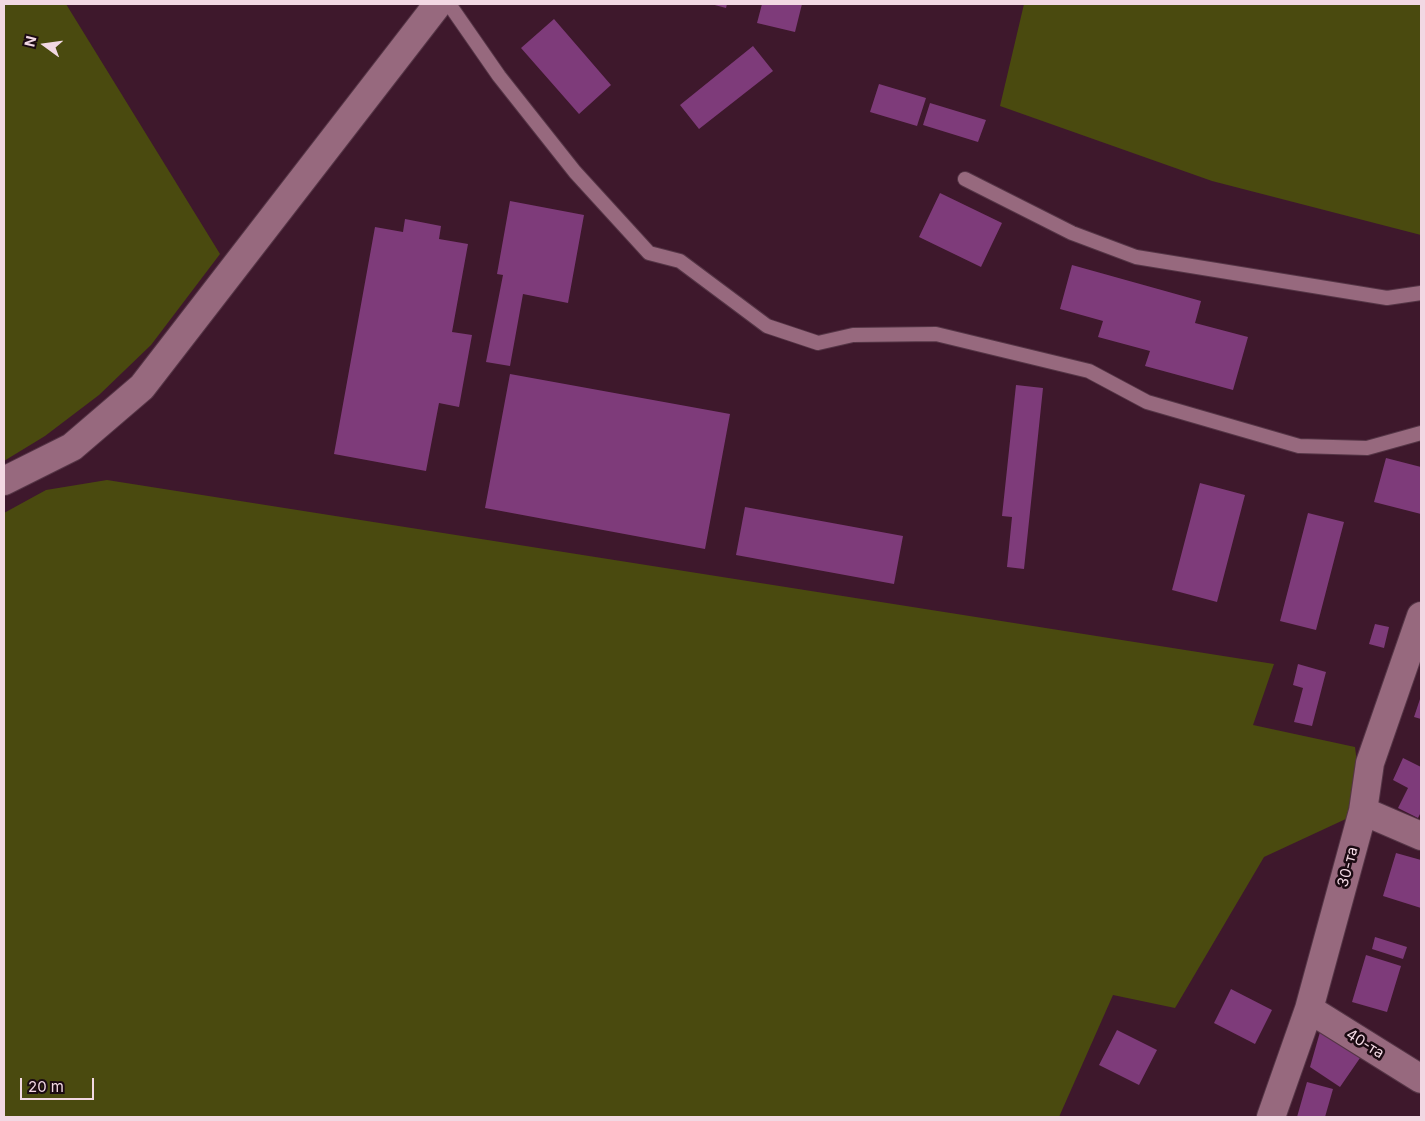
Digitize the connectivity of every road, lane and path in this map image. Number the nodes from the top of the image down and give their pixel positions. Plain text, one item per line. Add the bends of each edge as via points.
1 (438, 4) edge
2 (449, 4) edge
3 (965, 179) dead end
4 (1421, 293) edge
5 (1421, 433) edge
6 (4, 481) edge
7 (1421, 616) edge
8 (1363, 811) junction
9 (1421, 836) edge
10 (1309, 1009) junction
11 (1421, 1079) edge
12 (1270, 1117) edge

1 - 6 street via 142,387 72,447
2 - 5 lane via 499,76 575,172 648,253 680,261 767,326 818,343 853,335 936,334 1089,371 1147,402 1299,446 1367,448
3 - 4 lane via 1072,233 1136,257 1387,298
7 - 8 street, 30-та via 1370,763
8 - 9 street
8 - 10 street, 30-та
10 - 11 street, 40-та
10 - 12 street, 30-та

